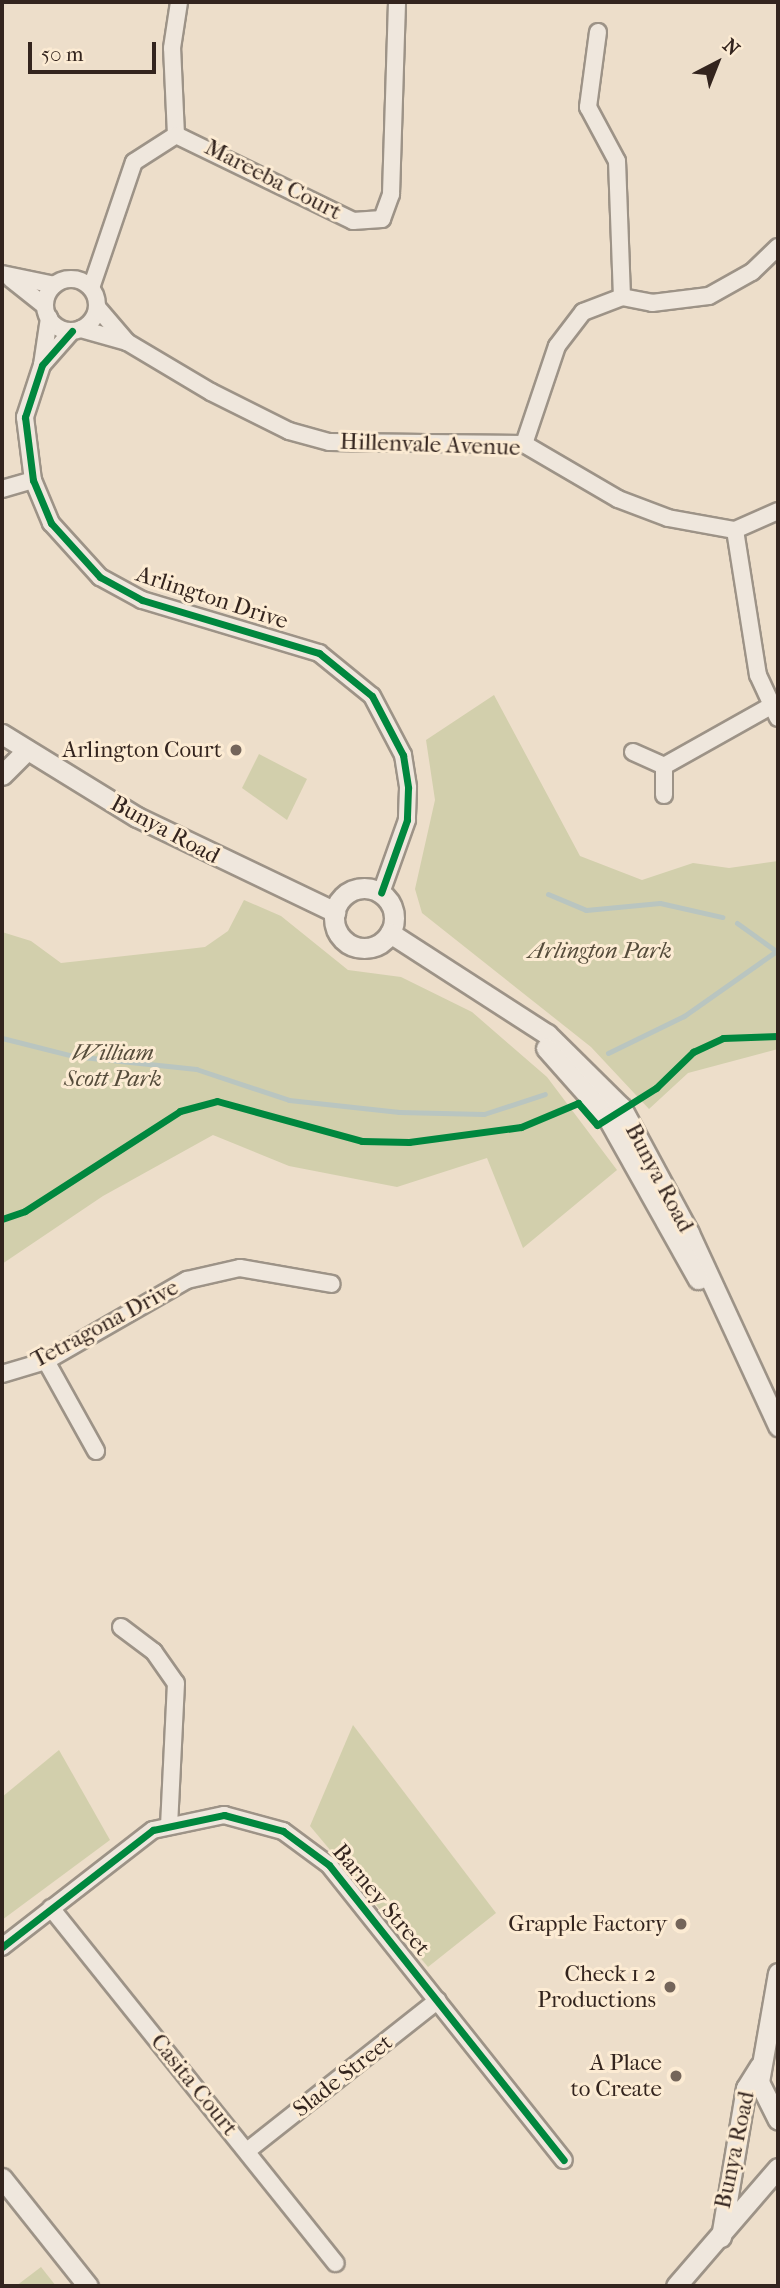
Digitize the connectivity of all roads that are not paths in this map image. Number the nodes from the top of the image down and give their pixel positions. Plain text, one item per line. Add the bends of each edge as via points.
1 (179, 2) edge
2 (397, 2) edge
3 (598, 32) dead end
4 (176, 135) junction
5 (778, 247) edge
6 (99, 254) junction
7 (4, 274) edge
8 (74, 279) junction
9 (54, 285) junction
10 (91, 288) junction
11 (622, 298) junction
12 (97, 307) junction
13 (47, 312) junction
14 (77, 330) junction
15 (127, 342) junction
16 (42, 365) junction
17 (524, 444) junction
18 (33, 480) junction
19 (2, 489) edge
20 (778, 511) edge
21 (736, 530) junction
22 (774, 712) edge
23 (2, 734) edge
24 (26, 751) junction
25 (634, 752) dead end
26 (664, 766) junction
27 (2, 775) edge
28 (664, 795) dead end
29 (381, 893) junction
30 (335, 912) junction
31 (390, 933) junction
32 (332, 1284) dead end
33 (46, 1361) junction
34 (2, 1374) edge
35 (778, 1426) edge
36 (96, 1451) dead end
37 (121, 1627) dead end
38 (169, 1824) junction
39 (51, 1908) junction
40 (2, 1947) edge
41 (778, 1973) edge
42 (438, 2000) junction
43 (760, 2066) junction
44 (778, 2120) edge
45 (247, 2151) junction
46 (564, 2160) dead end
47 (778, 2168) edge
48 (2, 2178) edge
49 (721, 2237) junction
50 (335, 2263) dead end
51 (88, 2286) edge
52 (676, 2286) edge

1 - 4 street via 172,48
2 - 4 street, Mareeba Court via 391,194 382,219 354,221
3 - 11 street via 588,107 617,162
4 - 6 street, Mareeba Court via 134,162
5 - 11 street via 752,272 709,296 652,303
6 - 8 street, Mareeba Court
6 - 10 street, Mareeba Court
7 - 9 street
7 - 13 street
8 - 9 street
8 - 10 street
9 - 13 street
10 - 12 street
11 - 17 street via 570,322
12 - 14 street
12 - 15 street, Hillenvale Avenue
13 - 14 street
13 - 16 street, Arlington Drive
14 - 15 street, Hillenvale Avenue
14 - 16 street, Arlington Drive
15 - 17 street, Hillenvale Avenue via 289,431 329,442
16 - 18 street, Arlington Drive via 25,417
17 - 21 street, Hillenvale Avenue via 644,511
18 - 19 street
18 - 29 street, Arlington Drive via 51,523 100,577 142,600 319,653 372,696 403,755 408,788 407,820
20 - 21 street
21 - 22 street via 750,634
22 - 26 street
23 - 24 street, Bunya Road
24 - 27 street
24 - 30 street, Bunya Road via 138,817
25 - 26 street
26 - 28 street
29 - 30 street via 353,890
29 - 31 street via 394,916
30 - 31 street via 337,931 358,948 377,946
31 - 35 street, Bunya Road via 547,1034 621,1107 689,1233 722,1315
32 - 33 street, Tetragona Drive via 240,1268 187,1280
33 - 34 street, Tetragona Drive
33 - 36 street
37 - 38 street via 154,1652 176,1683
38 - 39 street, Barney Street
38 - 42 street, Barney Street via 225,1815 283,1830 306,1844
39 - 40 street, Barney Street
39 - 45 street, Casita Court
41 - 43 street, Bunya Road
42 - 45 street, Slade Street
42 - 46 street, Barney Street
43 - 44 street, Bunya Road via 764,2098
43 - 49 street, Bunya Road via 746,2088
45 - 50 street, Casita Court
47 - 49 street
48 - 51 street
49 - 52 street

